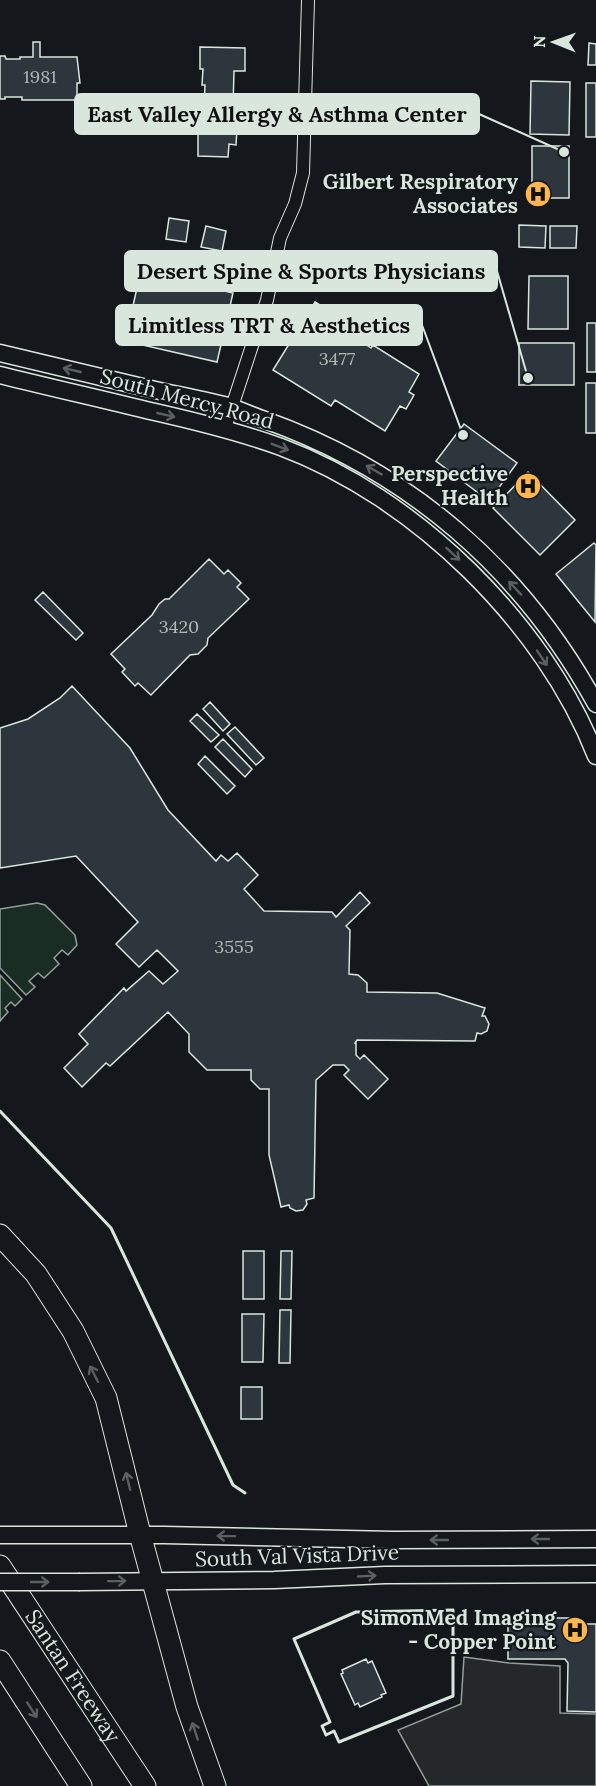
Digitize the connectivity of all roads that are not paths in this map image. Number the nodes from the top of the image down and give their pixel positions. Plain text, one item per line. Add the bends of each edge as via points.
1 (308, 0) edge
2 (0, 353) edge
3 (0, 375) edge
4 (231, 408) junction
5 (225, 428) junction
6 (596, 704) edge
7 (596, 756) edge
8 (0, 1235) edge
9 (140, 1534) junction
10 (0, 1535) edge
11 (596, 1539) edge
12 (0, 1566) edge
13 (596, 1574) edge
14 (153, 1581) junction
15 (0, 1582) edge
16 (0, 1661) edge
17 (81, 1786) edge
18 (145, 1786) edge
19 (215, 1786) edge

1 - 4 street via 303,173
4 -> 2 main road, South Mercy Road
3 -> 5 main road, South Mercy Road
4 - 5 street
6 -> 4 main road, South Mercy Road via 559,644 524,598 439,515 378,472 337,450
5 -> 7 main road, South Mercy Road via 311,460 367,491 445,547 527,636 577,712
9 -> 8 highway via 106,1398 73,1331 36,1274
9 - 10 main road, South Val Vista Drive
11 -> 9 main road, South Val Vista Drive via 404,1540
9 - 14 highway
12 - 18 highway, Santan Freeway
14 -> 13 main road, South Val Vista Drive
15 -> 14 main road, South Val Vista Drive, bridge
19 -> 14 highway via 187,1707
16 -> 17 highway

